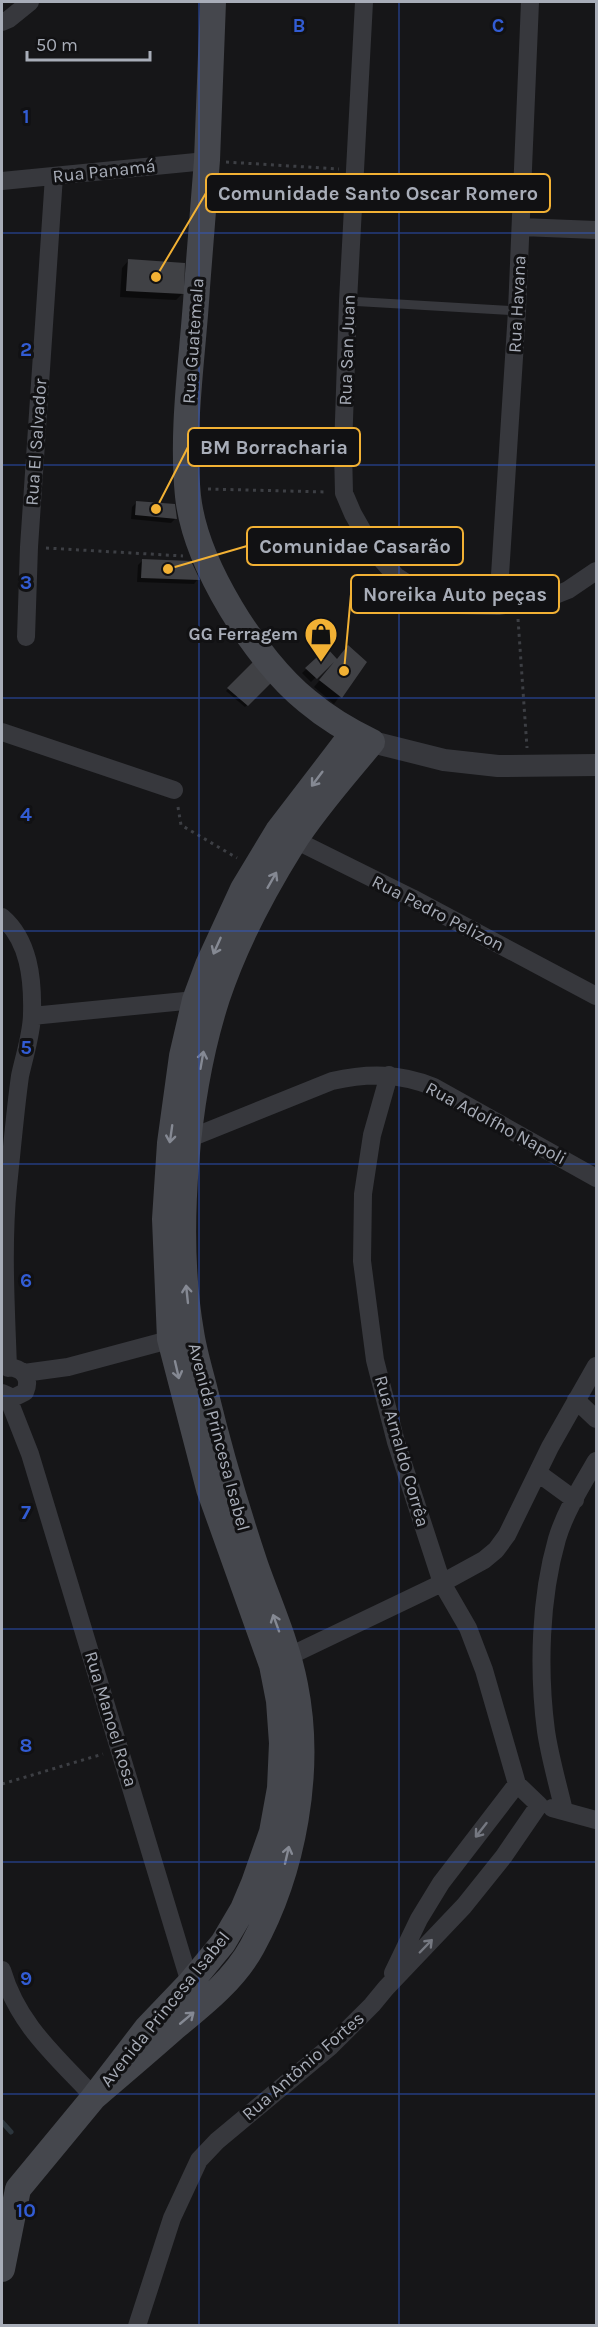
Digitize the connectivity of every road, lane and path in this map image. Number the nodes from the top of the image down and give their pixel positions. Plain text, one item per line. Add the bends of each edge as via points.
1 (30, 2) edge
2 (213, 2) edge
3 (364, 2) edge
4 (530, 2) edge
5 (2, 22) edge
6 (207, 161) junction
7 (356, 170) junction
8 (54, 176) junction
9 (2, 181) edge
10 (520, 227) junction
11 (597, 230) edge
12 (348, 301) junction
13 (517, 311) junction
14 (218, 489) dead end
15 (344, 493) junction
16 (29, 547) junction
17 (205, 557) junction
18 (597, 571) edge
19 (517, 604) junction
20 (498, 606) junction
21 (26, 637) dead end
22 (2, 732) edge
23 (362, 738) junction
24 (597, 765) edge
25 (528, 767) junction
26 (174, 790) joint
27 (286, 836) junction
28 (255, 869) junction
29 (2, 917) edge
30 (596, 993) edge
31 (195, 1000) junction
32 (32, 1016) junction
33 (389, 1075) junction
34 (189, 1139) junction
35 (597, 1178) edge
36 (181, 1336) junction
37 (597, 1366) edge
38 (12, 1385) edge
39 (576, 1400) junction
40 (597, 1419) edge
41 (596, 1464) edge
42 (537, 1473) junction
43 (574, 1500) junction
44 (442, 1583) junction
45 (280, 1660) junction
46 (120, 1749) junction
47 (2, 1784) edge
48 (517, 1784) junction
49 (539, 1805) junction
50 (564, 1811) junction
51 (597, 1820) edge
52 (2, 1970) edge
53 (190, 1983) junction
54 (386, 1988) junction
55 (94, 2097) junction
56 (10, 2190) edge
57 (2, 2269) edge
58 (137, 2325) edge

1 - 5 street
2 - 6 main road, Rua Guatemala
3 - 7 street, Rua San Juan
4 - 10 street, Rua Havana
6 - 7 path
6 - 8 street, Rua Panamá
6 - 17 main road, Rua Guatemala via 187,467 188,496
7 - 12 street, Rua San Juan
8 - 9 street, Rua Panamá
8 - 16 street, Rua El Salvador
10 - 11 street
10 - 13 street, Rua Havana
12 - 13 lane
12 - 15 street, Rua San Juan
13 - 20 street, Rua Havana
14 - 15 path
15 - 20 street, Rua San Juan via 374,551 396,576 422,593 457,605
16 - 17 path
16 - 21 street, Rua El Salvador
17 - 23 main road, Rua Guatemala via 237,618 267,661 306,700
18 - 19 street, Rua San Juan via 568,590
19 - 20 street, Rua San Juan
19 - 25 path
22 - 26 street
23 - 25 street, Rua Guatemala via 444,760
23 - 27 main road, Avenida Princesa Isabel
24 - 25 street, Rua Guatemala
26 - 28 path via 181,825
27 - 28 main road, Avenida Princesa Isabel
27 - 30 street, Rua Pedro Pelizon
34 -> 27 main road, Avenida Princesa Isabel via 205,1043 219,992
28 -> 31 main road, Avenida Princesa Isabel
29 - 32 street, Rua Manoel Rosa via 22,943 29,966
31 - 32 street
31 -> 36 main road, Avenida Princesa Isabel via 182,1056 170,1143 165,1219
32 - 38 street, Rua Manoel Rosa via 20,1078 5,1242
33 - 34 street, Rua Adolfho Napoli via 332,1080
33 - 35 street, Rua Adolfho Napoli via 434,1087
33 - 44 street, Rua Arnaldo Corrêa via 372,1135 363,1194 362,1261 378,1370 396,1442
36 -> 34 main road, Avenida Princesa Isabel
36 - 38 street
36 - 45 main road, Avenida Princesa Isabel via 183,1396 209,1489
37 - 39 street
38 - 46 street, Rua Manoel Rosa
39 - 40 street
39 - 42 street
41 - 43 street
42 - 43 street
42 - 44 street via 496,1550
43 - 50 street via 558,1537 549,1573 542,1647 546,1731
44 - 45 street
44 - 48 street, Rua Arnaldo Corrêa via 468,1628
45 - 53 main road, Avenida Princesa Isabel via 282,1743 272,1832 243,1909 223,1943
55 -> 45 main road, Avenida Princesa Isabel via 216,1994 250,1951 268,1914 289,1844 301,1770 296,1687
46 - 47 path
46 - 53 street, Rua Manoel Rosa
48 - 49 street, Rua Arnaldo Corrêa
48 -> 54 street via 441,1883
49 - 50 street
54 -> 49 street, Rua Antônio Fortes via 464,1906
50 - 51 street
52 - 55 street via 8,1993 26,2024
53 - 55 main road, Avenida Princesa Isabel via 147,2028
54 - 58 street, Rua Antônio Fortes via 331,2046 199,2160 172,2218
55 - 56 main road, Avenida Princesa Isabel
56 - 57 main road, Avenida Princesa Isabel

